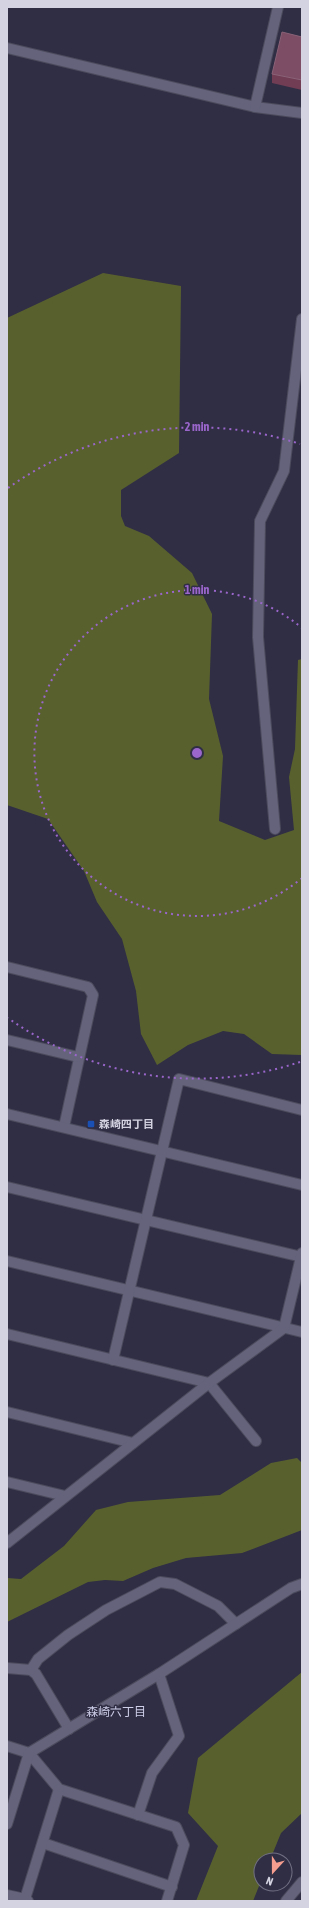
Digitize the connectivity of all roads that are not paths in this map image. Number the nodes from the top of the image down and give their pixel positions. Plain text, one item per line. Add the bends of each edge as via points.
1 (278, 7) edge
2 (7, 48) edge
3 (255, 107) junction
4 (302, 113) edge
5 (302, 319) edge
6 (275, 829) dead end
7 (7, 967) edge
8 (7, 1040) edge
9 (78, 1057) junction
10 (302, 1110) edge
11 (7, 1114) edge
12 (64, 1127) junction
13 (162, 1151) junction
14 (302, 1185) edge
15 (7, 1187) edge
16 (146, 1220) junction
17 (302, 1256) edge
18 (7, 1261) edge
19 (129, 1290) junction
20 (284, 1328) junction
21 (302, 1332) edge
22 (7, 1334) edge
23 (113, 1360) junction
24 (209, 1383) junction
25 (7, 1412) edge
26 (256, 1441) dead end
27 (133, 1443) junction
28 (7, 1482) edge
29 (65, 1496) junction
30 (7, 1543) edge
31 (302, 1584) edge
32 (236, 1624) junction
33 (7, 1668) edge
34 (31, 1670) junction
35 (159, 1674) junction
36 (69, 1729) junction
37 (7, 1746) edge
38 (29, 1753) junction
39 (59, 1789) junction
40 (138, 1815) junction
41 (7, 1824) edge
42 (43, 1843) junction
43 (302, 1882) edge
44 (172, 1887) junction
45 (7, 1895) edge
46 (27, 1900) edge
47 (167, 1901) edge
48 (286, 1901) edge

1 - 3 street
2 - 3 street
3 - 4 street
5 - 6 street via 284,471 260,521 258,637
7 - 9 street via 88,987 93,995
8 - 9 street
9 - 12 street
10 - 13 street via 179,1079
11 - 12 street
12 - 13 street
13 - 14 street
13 - 16 street
15 - 16 street
16 - 17 street
16 - 19 street
17 - 20 street
18 - 19 street
19 - 20 street
19 - 23 street
20 - 21 street
20 - 24 street
22 - 23 street
23 - 24 street
24 - 26 street
24 - 27 street
25 - 27 street
27 - 29 street
28 - 29 street
29 - 30 street
31 - 32 street via 291,1588
32 - 34 street via 218,1606 176,1584 160,1582 106,1610 68,1635 38,1659
32 - 35 street
33 - 34 street
34 - 36 street via 36,1674
35 - 36 street
35 - 40 street via 179,1736 152,1773
36 - 38 street
37 - 38 street
38 - 39 street
38 - 41 street
39 - 40 street
39 - 42 street
40 - 44 street via 176,1827 184,1845
42 - 44 street
42 - 46 street
43 - 48 street
44 - 47 street
45 - 46 street

